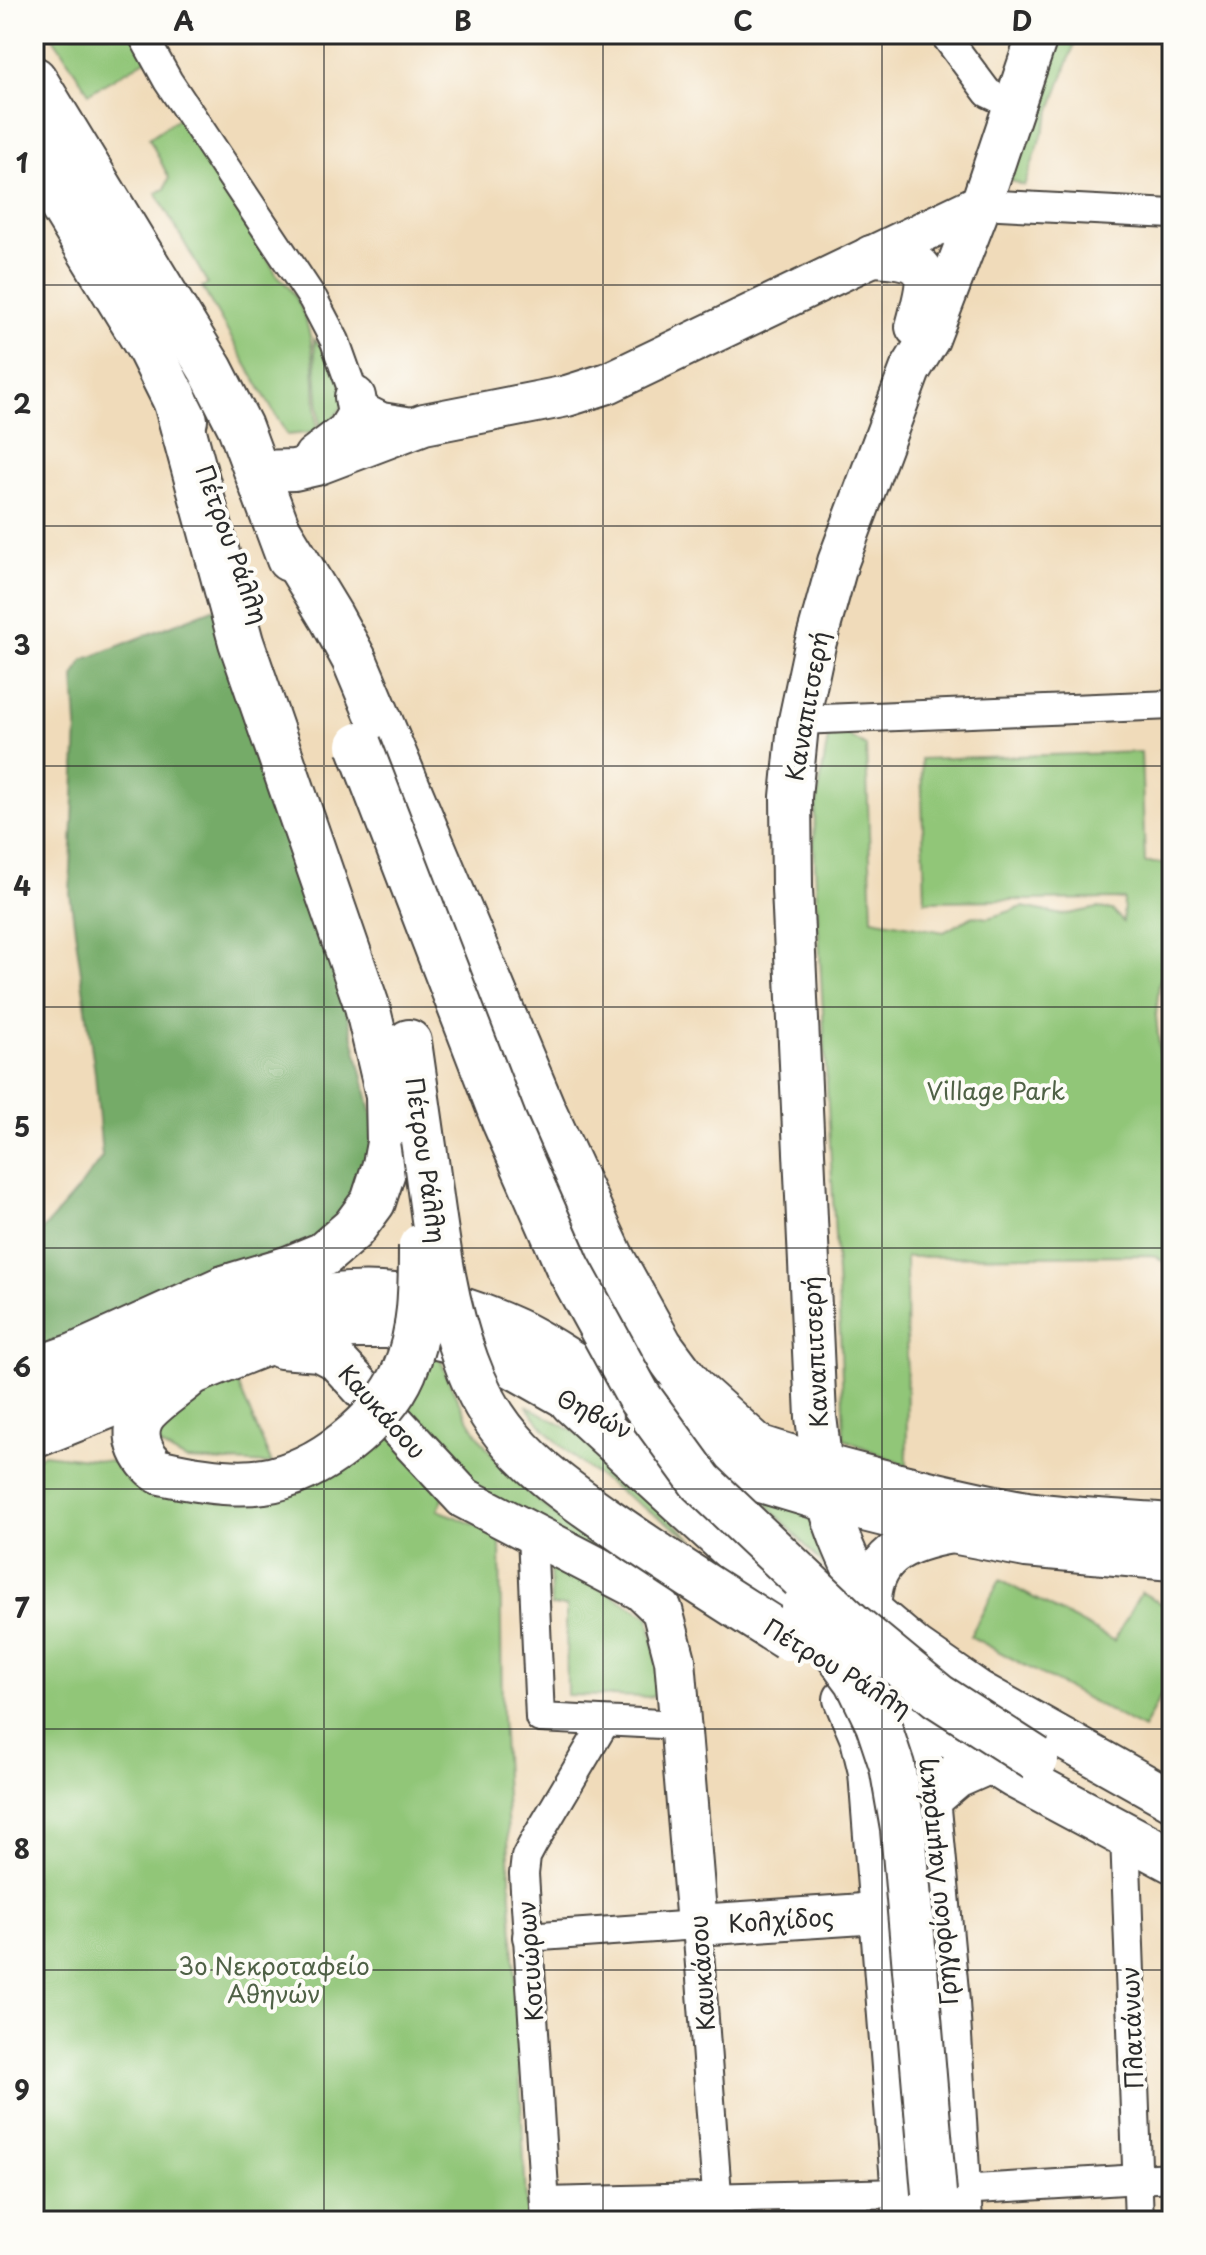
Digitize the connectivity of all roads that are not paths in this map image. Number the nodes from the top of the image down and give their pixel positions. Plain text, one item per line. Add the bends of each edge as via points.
1 (142, 34) edge
2 (944, 34) edge
3 (1038, 34) edge
4 (34, 79) edge
5 (1013, 105) junction
6 (34, 160) edge
7 (981, 204) junction
8 (1172, 214) edge
9 (871, 256) junction
10 (910, 370) junction
11 (174, 395) junction
12 (355, 397) junction
13 (424, 424) junction
14 (275, 470) junction
15 (280, 533) junction
16 (1172, 705) edge
17 (799, 720) junction
18 (423, 1140) junction
19 (660, 1345) junction
20 (261, 1347) junction
21 (34, 1370) edge
22 (187, 1377) junction
23 (621, 1387) junction
24 (34, 1400) edge
25 (572, 1402) junction
26 (34, 1438) edge
27 (753, 1443) junction
28 (701, 1482) junction
29 (825, 1483) junction
30 (1172, 1524) edge
31 (952, 1533) junction
32 (532, 1534) junction
33 (1172, 1560) edge
34 (871, 1611) junction
35 (798, 1644) junction
36 (907, 1709) junction
37 (605, 1722) junction
38 (681, 1725) junction
39 (990, 1761) junction
40 (930, 1798) junction
41 (1172, 1800) edge
42 (1172, 1832) edge
43 (1125, 1835) junction
44 (1172, 1860) edge
45 (940, 1909) junction
46 (879, 1913) junction
47 (697, 1925) junction
48 (527, 1937) junction
49 (1172, 2177) edge
50 (1136, 2179) junction
51 (933, 2206) edge
52 (719, 2208) edge
53 (545, 2211) edge
54 (1139, 2221) edge

1 - 12 street via 313,299
2 - 5 street via 988,93
3 - 5 main road, Καναπιτσερή
4 - 14 main road, Πέτρου Ράλλη via 211,370 240,427
5 - 7 main road, Καναπιτσερή
6 - 11 main road, Πέτρου Ράλλη
7 - 8 street
7 - 9 main road
7 - 10 main road, Καναπιτσερή via 929,339
9 - 10 main road via 909,259 926,280
9 - 13 main road via 608,383
10 - 17 main road, Καναπιτσερή via 838,562
11 - 18 main road, Πέτρου Ράλλη via 246,576 383,962 409,1042
11 - 21 main road via 241,642 367,1006 388,1095 389,1143 373,1202 324,1254 224,1288
12 - 13 street via 382,417
12 - 14 main road via 358,414 332,446
13 - 14 main road via 330,460
14 - 15 main road, Πέτρου Ράλλη
15 - 19 main road via 354,659 543,1109 613,1260
15 - 28 main road, Πέτρου Ράλλη, bridge via 487,1079 568,1267 639,1397
16 - 17 street
17 - 29 main road, Καναπιτσερή via 791,797 792,888 816,1417
18 - 22 main road, bridge via 418,1316 405,1371 387,1401 340,1447 282,1478 243,1482 161,1472 141,1452 140,1425 145,1412
18 - 35 main road, Πέτρου Ράλλη, bridge via 454,1321 474,1381 501,1428 572,1495
19 - 23 main road via 650,1362
19 - 27 main road via 695,1391
20 - 22 main road, Θηβών
20 - 25 main road, Θηβών via 319,1330 388,1328 454,1343 501,1361
20 - 32 main road, Καυκάσου via 319,1351 336,1360 464,1498
22 - 26 main road, Θηβών
23 - 24 main road, Θηβών via 514,1328 463,1309 395,1293 355,1291 277,1304
23 - 25 main road via 605,1397
23 - 27 main road, Θηβών
25 - 29 main road, Θηβών via 617,1426 744,1477
25 - 36 main road
27 - 29 main road, Θηβών
28 - 42 main road, Πέτρου Ράλλη, bridge via 852,1625 938,1696 1036,1759
28 - 51 main road, bridge via 842,1657 889,1753 903,1829
29 - 30 main road, Θηβών via 959,1498 1029,1512
29 - 31 main road, Θηβών
29 - 34 main road, Γρηγορίου Λαμπράκη via 835,1527
31 - 33 main road, Θηβών via 1026,1547
31 - 34 main road via 910,1544 885,1561 872,1580
32 - 37 street via 540,1718
32 - 38 main road, Καυκάσου via 641,1590 662,1610 672,1641
34 - 36 main road, Γρηγορίου Λαμπράκη
34 - 41 main road via 978,1691
35 - 36 main road, Πέτρου Ράλλη
35 - 46 main road via 832,1678 861,1739 869,1772
36 - 39 main road, Πέτρου Ράλλη
36 - 40 main road, Γρηγορίου Λαμπράκη
37 - 38 street
37 - 48 street, Κοτυώρων via 526,1857
38 - 47 main road, Καυκάσου
39 - 40 main road via 956,1776
39 - 43 main road, Πέτρου Ράλλη
40 - 45 main road, Γρηγορίου Λαμπράκη
43 - 44 main road, Πέτρου Ράλλη
43 - 50 street, Πλατάνων
45 - 46 main road, Κολχίδος
45 - 51 main road, Γρηγορίου Λαμπράκη via 949,2002
46 - 47 main road, Κολχίδος
46 - 51 main road
47 - 48 street, Κολχίδος
47 - 52 street, Καυκάσου
48 - 53 street, Κοτυώρων
49 - 50 street
50 - 51 street
50 - 54 street, Πλατάνων
51 - 52 street
52 - 53 street

